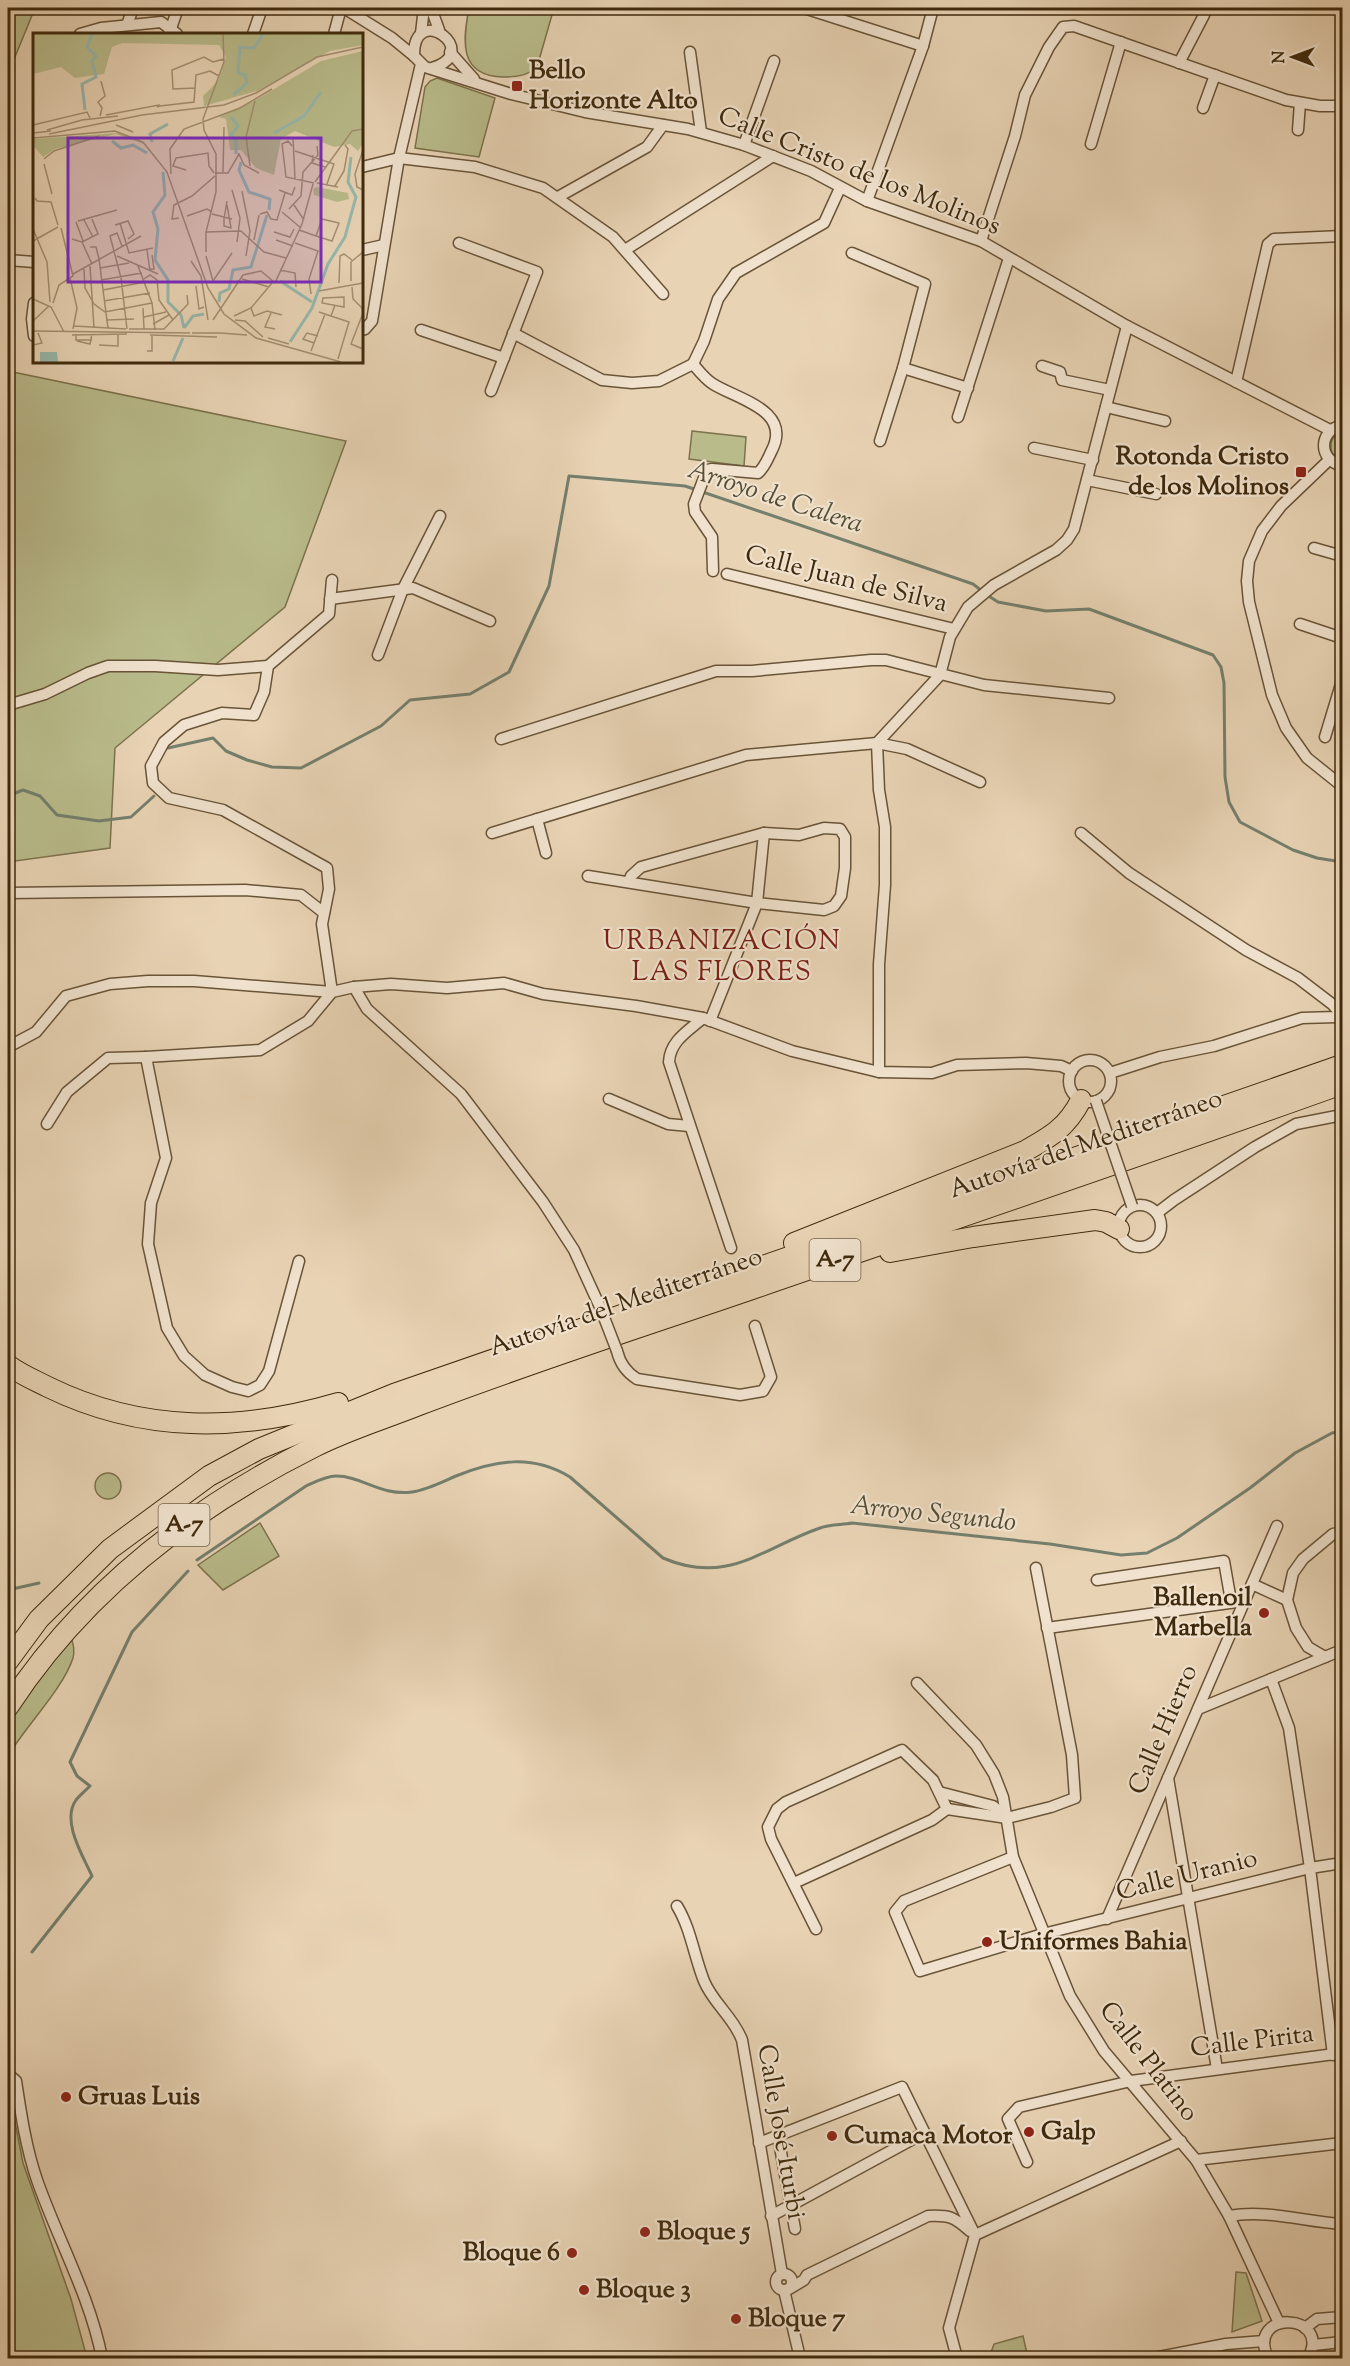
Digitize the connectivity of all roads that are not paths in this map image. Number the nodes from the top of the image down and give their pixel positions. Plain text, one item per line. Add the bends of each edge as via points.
1 (133, 8) edge
2 (178, 8) edge
3 (262, 8) edge
4 (342, 8) edge
5 (424, 8) edge
6 (431, 8) edge
7 (804, 8) edge
8 (933, 8) edge
9 (1204, 15) dead end
10 (127, 25) junction
11 (439, 30) junction
12 (172, 32) edge
13 (84, 33) edge
14 (253, 33) edge
15 (334, 33) edge
16 (419, 35) junction
17 (392, 38) junction
18 (1121, 42) junction
19 (923, 46) junction
20 (450, 52) junction
21 (690, 52) dead end
22 (418, 60) junction
23 (774, 61) dead end
24 (1179, 63) junction
25 (432, 68) junction
26 (1215, 75) junction
27 (477, 82) junction
28 (1300, 103) junction
29 (1342, 106) edge
30 (1203, 108) dead end
31 (663, 125) junction
32 (1298, 130) dead end
33 (701, 132) junction
34 (1091, 144) dead end
35 (744, 145) junction
36 (773, 156) junction
37 (399, 158) junction
38 (363, 167) edge
39 (840, 188) junction
40 (558, 197) junction
41 (867, 201) junction
42 (1342, 236) edge
43 (981, 241) junction
44 (459, 243) dead end
45 (384, 245) junction
46 (363, 250) edge
47 (625, 250) junction
48 (852, 253) dead end
49 (1009, 258) junction
50 (8, 260) edge
51 (33, 262) edge
52 (663, 294) dead end
53 (33, 311) edge
54 (1127, 327) junction
55 (33, 328) edge
56 (363, 330) edge
57 (421, 330) dead end
58 (513, 333) junction
59 (504, 358) junction
60 (693, 364) junction
61 (1042, 366) dead end
62 (903, 368) junction
63 (1236, 382) junction
64 (968, 388) junction
65 (1110, 390) junction
66 (491, 391) dead end
67 (1106, 407) junction
68 (958, 417) dead end
69 (1165, 422) dead end
70 (1342, 425) edge
71 (1330, 430) junction
72 (880, 441) dead end
73 (1034, 448) dead end
74 (1093, 460) junction
75 (1329, 460) junction
76 (1342, 466) edge
77 (1088, 480) junction
78 (1156, 494) dead end
79 (440, 516) dead end
80 (1314, 548) dead end
81 (1342, 556) edge
82 (713, 571) dead end
83 (727, 574) dead end
84 (332, 580) dead end
85 (404, 589) junction
86 (330, 599) junction
87 (490, 621) dead end
88 (1300, 624) dead end
89 (954, 629) junction
90 (1342, 638) edge
91 (378, 655) dead end
92 (268, 666) junction
93 (940, 675) junction
94 (1342, 681) edge
95 (1109, 698) dead end
96 (8, 705) edge
97 (1325, 737) dead end
98 (501, 739) dead end
99 (877, 743) junction
100 (980, 782) dead end
101 (1342, 786) edge
102 (537, 819) junction
103 (492, 833) dead end
104 (764, 833) junction
105 (1081, 833) dead end
106 (546, 853) dead end
107 (588, 876) dead end
108 (629, 882) junction
109 (8, 894) edge
110 (757, 903) junction
111 (324, 913) junction
112 (354, 987) junction
113 (332, 992) junction
114 (706, 1020) junction
115 (8, 1047) edge
116 (146, 1057) junction
117 (1342, 1065) edge
118 (1072, 1071) junction
119 (879, 1072) junction
120 (1110, 1073) junction
121 (1342, 1084) edge
122 (609, 1100) dead end
123 (1089, 1100) junction
124 (1342, 1115) edge
125 (47, 1124) dead end
126 (689, 1126) junction
127 (1132, 1206) junction
128 (1157, 1213) junction
129 (1119, 1229) junction
130 (732, 1248) dead end
131 (299, 1261) dead end
132 (755, 1288) junction
133 (695, 1290) junction
134 (755, 1326) dead end
135 (8, 1365) edge
136 (394, 1394) junction
137 (1277, 1526) dead end
138 (1342, 1532) edge
139 (1036, 1568) dead end
140 (1097, 1580) dead end
141 (1252, 1584) junction
142 (1287, 1600) junction
143 (1231, 1601) junction
144 (1244, 1601) junction
145 (1047, 1628) junction
146 (1342, 1650) edge
147 (1325, 1657) junction
148 (8, 1661) edge
149 (1271, 1679) junction
150 (917, 1683) dead end
151 (8, 1707) edge
152 (1198, 1709) junction
153 (1168, 1778) junction
154 (939, 1792) junction
155 (947, 1809) junction
156 (1007, 1818) junction
157 (1013, 1857) junction
158 (1342, 1863) edge
159 (1310, 1868) junction
160 (794, 1883) junction
161 (1189, 1900) junction
162 (677, 1906) dead end
163 (1107, 1919) junction
164 (816, 1929) dead end
165 (1043, 1934) junction
166 (1338, 2054) edge
167 (1217, 2069) junction
168 (8, 2073) edge
169 (1131, 2080) junction
170 (924, 2133) junction
171 (778, 2136) junction
172 (1181, 2142) junction
173 (759, 2143) junction
174 (1342, 2143) edge
175 (1196, 2160) junction
176 (1027, 2162) dead end
177 (793, 2206) junction
178 (771, 2216) junction
179 (1229, 2216) junction
180 (1342, 2224) edge
181 (795, 2229) dead end
182 (975, 2235) junction
183 (785, 2274) junction
184 (807, 2275) junction
185 (787, 2289) junction
186 (1342, 2317) edge
187 (1279, 2323) junction
188 (1305, 2328) junction
189 (1264, 2341) junction
190 (1342, 2342) edge
191 (1312, 2345) junction
192 (102, 2358) edge
193 (800, 2358) edge
194 (957, 2358) edge
195 (1154, 2358) edge
196 (1268, 2358) edge
197 (1308, 2358) edge

1 - 10 street
2 - 12 street
3 - 14 street
4 - 15 street
4 - 17 street
5 - 16 street
6 - 11 street
7 - 19 street
8 - 19 street
9 - 24 street
10 - 12 street via 161,22
10 - 13 street
11 - 16 street
11 - 20 street via 450,41
16 - 17 street
16 - 22 street
17 - 22 street
18 - 24 street
18 - 34 street
18 - 43 street via 1074,26 1063,27 1024,94 1015,136
19 - 41 street
20 - 25 street via 441,65
20 - 27 street, Calle Cristo de los Molinos
21 - 33 street
22 - 25 street
22 - 37 street
23 - 35 street
24 - 26 street
25 - 27 street, Calle Cristo de los Molinos
26 - 28 street
26 - 30 street
27 - 31 street, Calle Cristo de los Molinos via 585,112
28 - 29 street
28 - 32 street
31 - 33 street, Calle Cristo de los Molinos
31 - 40 street via 647,147
33 - 35 street, Calle Cristo de los Molinos
35 - 36 street, Calle Cristo de los Molinos
36 - 39 street, Calle Cristo de los Molinos
36 - 47 street
37 - 38 street
37 - 40 street via 474,166 543,188
37 - 45 street
39 - 41 street, Calle Cristo de los Molinos
39 - 60 street via 824,223 736,273 718,300
40 - 47 street
41 - 43 street, Calle Cristo de los Molinos
42 - 63 street via 1274,238 1268,244
43 - 49 street, Calle Cristo de los Molinos
44 - 58 street via 537,272
45 - 46 street
45 - 56 street via 372,321
47 - 52 street
48 - 62 street via 925,284
49 - 54 street, Calle Cristo de los Molinos
49 - 64 street
50 - 51 street
53 - 55 street
54 - 63 street, Calle Cristo de los Molinos
54 - 65 street
57 - 59 street
58 - 59 street
58 - 60 street via 602,380 659,381
59 - 66 street
60 - 82 street via 713,384 766,412 777,431 776,442 758,473 712,469 704,476 694,504 712,537
61 - 65 street via 1060,372 1062,380
62 - 64 street
62 - 72 street
63 - 71 street, Calle Cristo de los Molinos
64 - 68 street
65 - 67 street
67 - 69 street
67 - 74 street
70 - 71 street
71 - 75 street via 1323,448
73 - 74 street
74 - 77 street
75 - 76 street
75 - 101 street via 1281,506 1262,531 1249,561 1247,581 1272,695 1286,728 1307,758
77 - 78 street
77 - 89 street via 1067,540 976,598
79 - 85 street
80 - 81 street
83 - 89 street, Calle Juan de Silva
84 - 86 street
85 - 86 street
85 - 87 street via 413,588
85 - 91 street
86 - 92 street via 329,614
88 - 90 street
89 - 93 street
92 - 96 street via 218,670 108,666 45,694
92 - 111 street via 264,692 254,715 222,713 184,725 164,742 151,766 153,783 169,798 222,810 327,868
93 - 95 street via 984,685
93 - 98 street via 886,660 716,671
93 - 99 street
94 - 97 street
99 - 100 street via 907,749
99 - 102 street via 746,756
99 - 119 street via 885,827
102 - 103 street
102 - 106 street
104 - 108 street via 641,867
104 - 110 street
104 - 110 street via 799,835 824,828 840,829 845,837 845,868 841,896 834,906 824,910
105 - 120 street via 1129,873 1246,950 1298,978 1340,1013 1336,1017 1302,1018
107 - 108 street
108 - 110 street
109 - 111 street via 245,890 301,896
110 - 114 street
111 - 113 street via 322,924
112 - 113 street
112 - 114 street via 391,984 447,988 504,983 543,994
112 - 134 street, bridge via 367,1010 461,1094 543,1202 574,1250 620,1363 629,1374 637,1379 740,1395 763,1391 771,1377
113 - 115 street via 194,981 110,984 66,996 36,1032
113 - 116 street via 308,1021 260,1050
114 - 119 street via 792,1051
114 - 126 street via 675,1042 669,1054
116 - 125 street via 108,1058 67,1092
116 - 131 street via 166,1158 151,1203 148,1244 167,1328 184,1356 205,1375 232,1387 248,1391 260,1385 269,1371
117 - 133 highway, Autovía del Mediterráneo / A-7
118 - 119 street via 1061,1066 1026,1063 957,1065 932,1073
118 - 120 street via 1082,1062 1095,1060
118 - 123 street via 1072,1090
120 - 123 street via 1110,1087 1102,1098
121 - 132 highway, Autovía del Mediterráneo / A-7
122 - 126 street via 668,1124
123 - 127 street, bridge
123 - 133 highway via 1051,1136 1025,1151 754,1259
124 - 128 street via 1296,1124
126 - 130 street
127 - 128 street via 1146,1205
127 - 129 street via 1120,1218
128 - 129 street via 1160,1233 1151,1244 1131,1245
129 - 132 highway via 1095,1220 944,1242 883,1253 781,1285
132 - 151 highway, Autovía del Mediterráneo / A-7 via 470,1385 328,1440 267,1471 186,1524 127,1569 59,1637
133 - 136 highway, Autovía del Mediterráneo / A-7
135 - 136 highway via 79,1401 142,1419 171,1422 273,1419 361,1397
136 - 148 highway, Autovía del Mediterráneo / A-7 via 274,1442 209,1476 110,1550 39,1619
137 - 141 street, Calle Hierro
138 - 142 street via 1333,1534 1303,1558 1293,1573
139 - 145 street
140 - 143 street via 1224,1561
141 - 142 street
141 - 144 street, Calle Hierro
142 - 147 street via 1296,1628 1308,1647
143 - 144 street
143 - 145 street
144 - 152 street, Calle Hierro
145 - 156 street via 1071,1755 1075,1798
146 - 147 street
147 - 149 street
149 - 152 street
149 - 159 street via 1288,1728
150 - 156 street, Calle Platino via 976,1745 994,1774
152 - 153 street, Calle Hierro
153 - 161 street
153 - 163 street, Calle Hierro
154 - 155 street
154 - 156 street via 993,1806
154 - 160 street via 933,1780 902,1750 786,1802 777,1809 768,1827
155 - 156 street
155 - 160 street via 932,1820
156 - 157 street, Calle Platino
157 - 165 street, Calle Platino
157 - 165 street, Calle Uranio via 904,1901 895,1912 920,1971
158 - 159 street, Calle Uranio
159 - 161 street, Calle Uranio
159 - 166 street
160 - 164 street
161 - 163 street, Calle Uranio
161 - 167 street
162 - 173 street, Calle José Iturbi via 706,1984 741,2037
163 - 165 street, Calle Uranio
165 - 169 street, Calle Platino via 1076,2005 1104,2051
166 - 167 street, Calle Pirita
167 - 169 street, Calle Pirita
168 - 192 street via 16,2081 24,2134 37,2179 84,2296
169 - 172 street, Calle Platino
169 - 176 street, Calle Pirita via 1019,2107 1008,2119
170 - 171 street via 902,2087
170 - 177 street
170 - 182 street
171 - 173 street
171 - 177 street
172 - 175 street, Calle Platino
172 - 182 street
173 - 178 street, Calle José Iturbi
174 - 175 street
175 - 179 street, Calle Platino
177 - 178 street
177 - 181 street
178 - 183 street, Calle José Iturbi
179 - 180 street via 1248,2212
179 - 187 street, Calle Platino
182 - 184 street via 955,2218 928,2216
182 - 194 street via 949,2328
183 - 184 street
183 - 185 street, Calle José Iturbi via 792,2283
184 - 185 street
185 - 193 street
186 - 188 street via 1317,2319
187 - 188 street via 1292,2321
187 - 189 street
188 - 191 street
189 - 195 street
189 - 196 street
190 - 191 street
191 - 197 street

